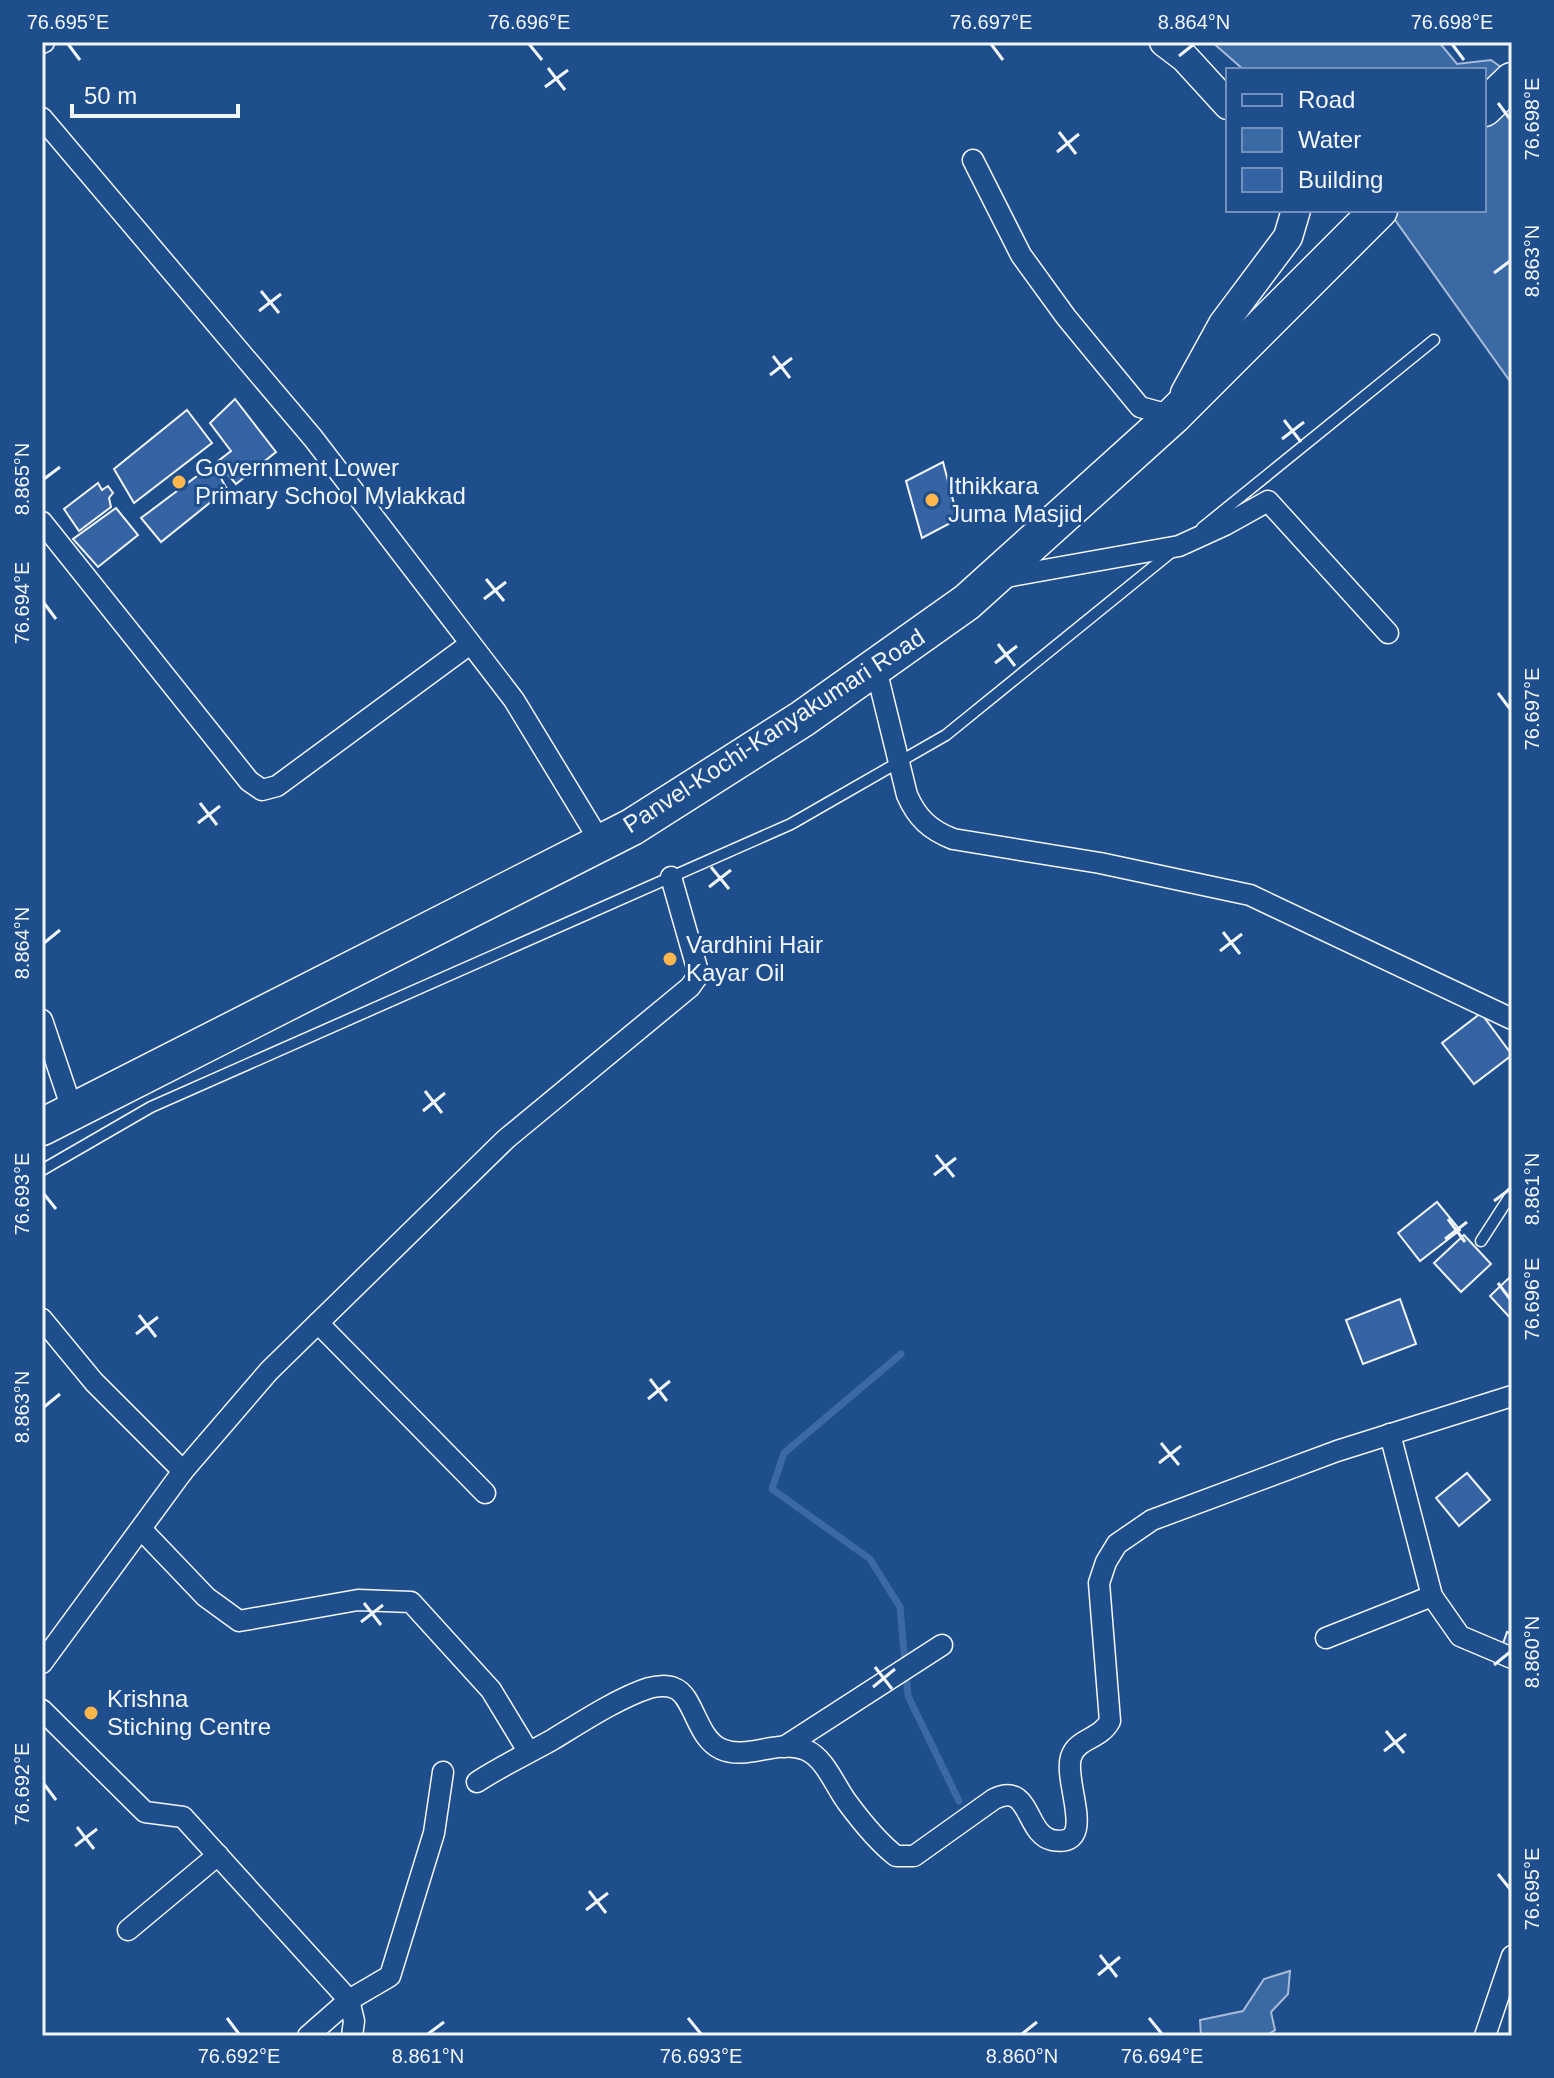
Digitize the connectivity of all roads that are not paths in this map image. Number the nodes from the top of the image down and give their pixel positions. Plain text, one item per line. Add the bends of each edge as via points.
1 (1164, 42) edge
2 (1512, 81) edge
3 (1226, 103) edge
4 (1486, 106) edge
5 (42, 118) edge
6 (973, 160) dead end
7 (1295, 212) edge
8 (1377, 212) edge
9 (1434, 340) dead end
10 (1173, 416) junction
11 (42, 522) edge
12 (1179, 546) junction
13 (996, 578) junction
14 (1388, 633) dead end
15 (470, 644) junction
16 (876, 669) junction
17 (899, 762) junction
18 (601, 843) junction
19 (671, 877) junction
20 (1512, 1019) edge
21 (42, 1020) edge
22 (57, 1119) edge
23 (42, 1170) edge
24 (1512, 1193) edge
25 (1481, 1241) dead end
26 (42, 1319) edge
27 (318, 1323) junction
28 (1512, 1396) edge
29 (1390, 1434) junction
30 (183, 1471) junction
31 (485, 1493) dead end
32 (141, 1529) junction
33 (1432, 1596) junction
34 (1326, 1638) dead end
35 (942, 1645) dead end
36 (1512, 1658) edge
37 (42, 1663) edge
38 (42, 1710) edge
39 (784, 1747) junction
40 (528, 1751) junction
41 (443, 1772) dead end
42 (477, 1782) dead end
43 (218, 1855) junction
44 (128, 1930) dead end
45 (1511, 1962) edge
46 (349, 2000) junction
47 (308, 2036) edge
48 (352, 2036) edge
49 (1485, 2036) edge

1 - 3 main road
2 - 4 highway
5 - 15 street via 313,438
6 - 10 street via 1021,255 1066,317 1140,407
7 - 10 main road via 1288,237 1223,324
8 - 10 highway, Panvel-Kochi-Kanyakumari Road
9 - 12 lane
10 - 13 highway, Panvel-Kochi-Kanyakumari Road
11 - 15 street via 249,781 262,790 277,786
12 - 13 street
12 - 14 street via 1268,501
12 - 17 lane via 946,735
13 - 16 highway, Panvel-Kochi-Kanyakumari Road
15 - 18 street via 514,700
16 - 17 street
16 - 18 highway, Panvel-Kochi-Kanyakumari Road via 693,790
17 - 19 lane via 791,824
17 - 20 street via 914,811 943,835 1250,895
18 - 22 highway, Panvel-Kochi-Kanyakumari Road
19 - 23 lane via 151,1107
19 - 27 street via 697,968 690,987 506,1139
21 - 22 street
24 - 25 lane
26 - 30 street via 94,1382
27 - 30 street
27 - 31 street
28 - 29 street
29 - 33 street
29 - 39 street via 1152,1520 1117,1544 1099,1583 1110,1721 1105,1731 1072,1753 1077,1829 1073,1838 1052,1840 1042,1835 1022,1803 1007,1795 914,1856 896,1856 846,1801 813,1754
30 - 32 street
32 - 37 street
32 - 40 street via 206,1597 239,1621 358,1600 411,1602 491,1690
33 - 34 street
33 - 36 street via 1460,1636
35 - 39 street
38 - 43 street via 145,1812 183,1817
39 - 40 street via 739,1753 722,1749 704,1734 677,1688 667,1686 651,1687
40 - 42 street
41 - 46 street via 434,1833 390,1976
43 - 44 street
43 - 46 street
45 - 49 street
46 - 47 street
46 - 48 street

